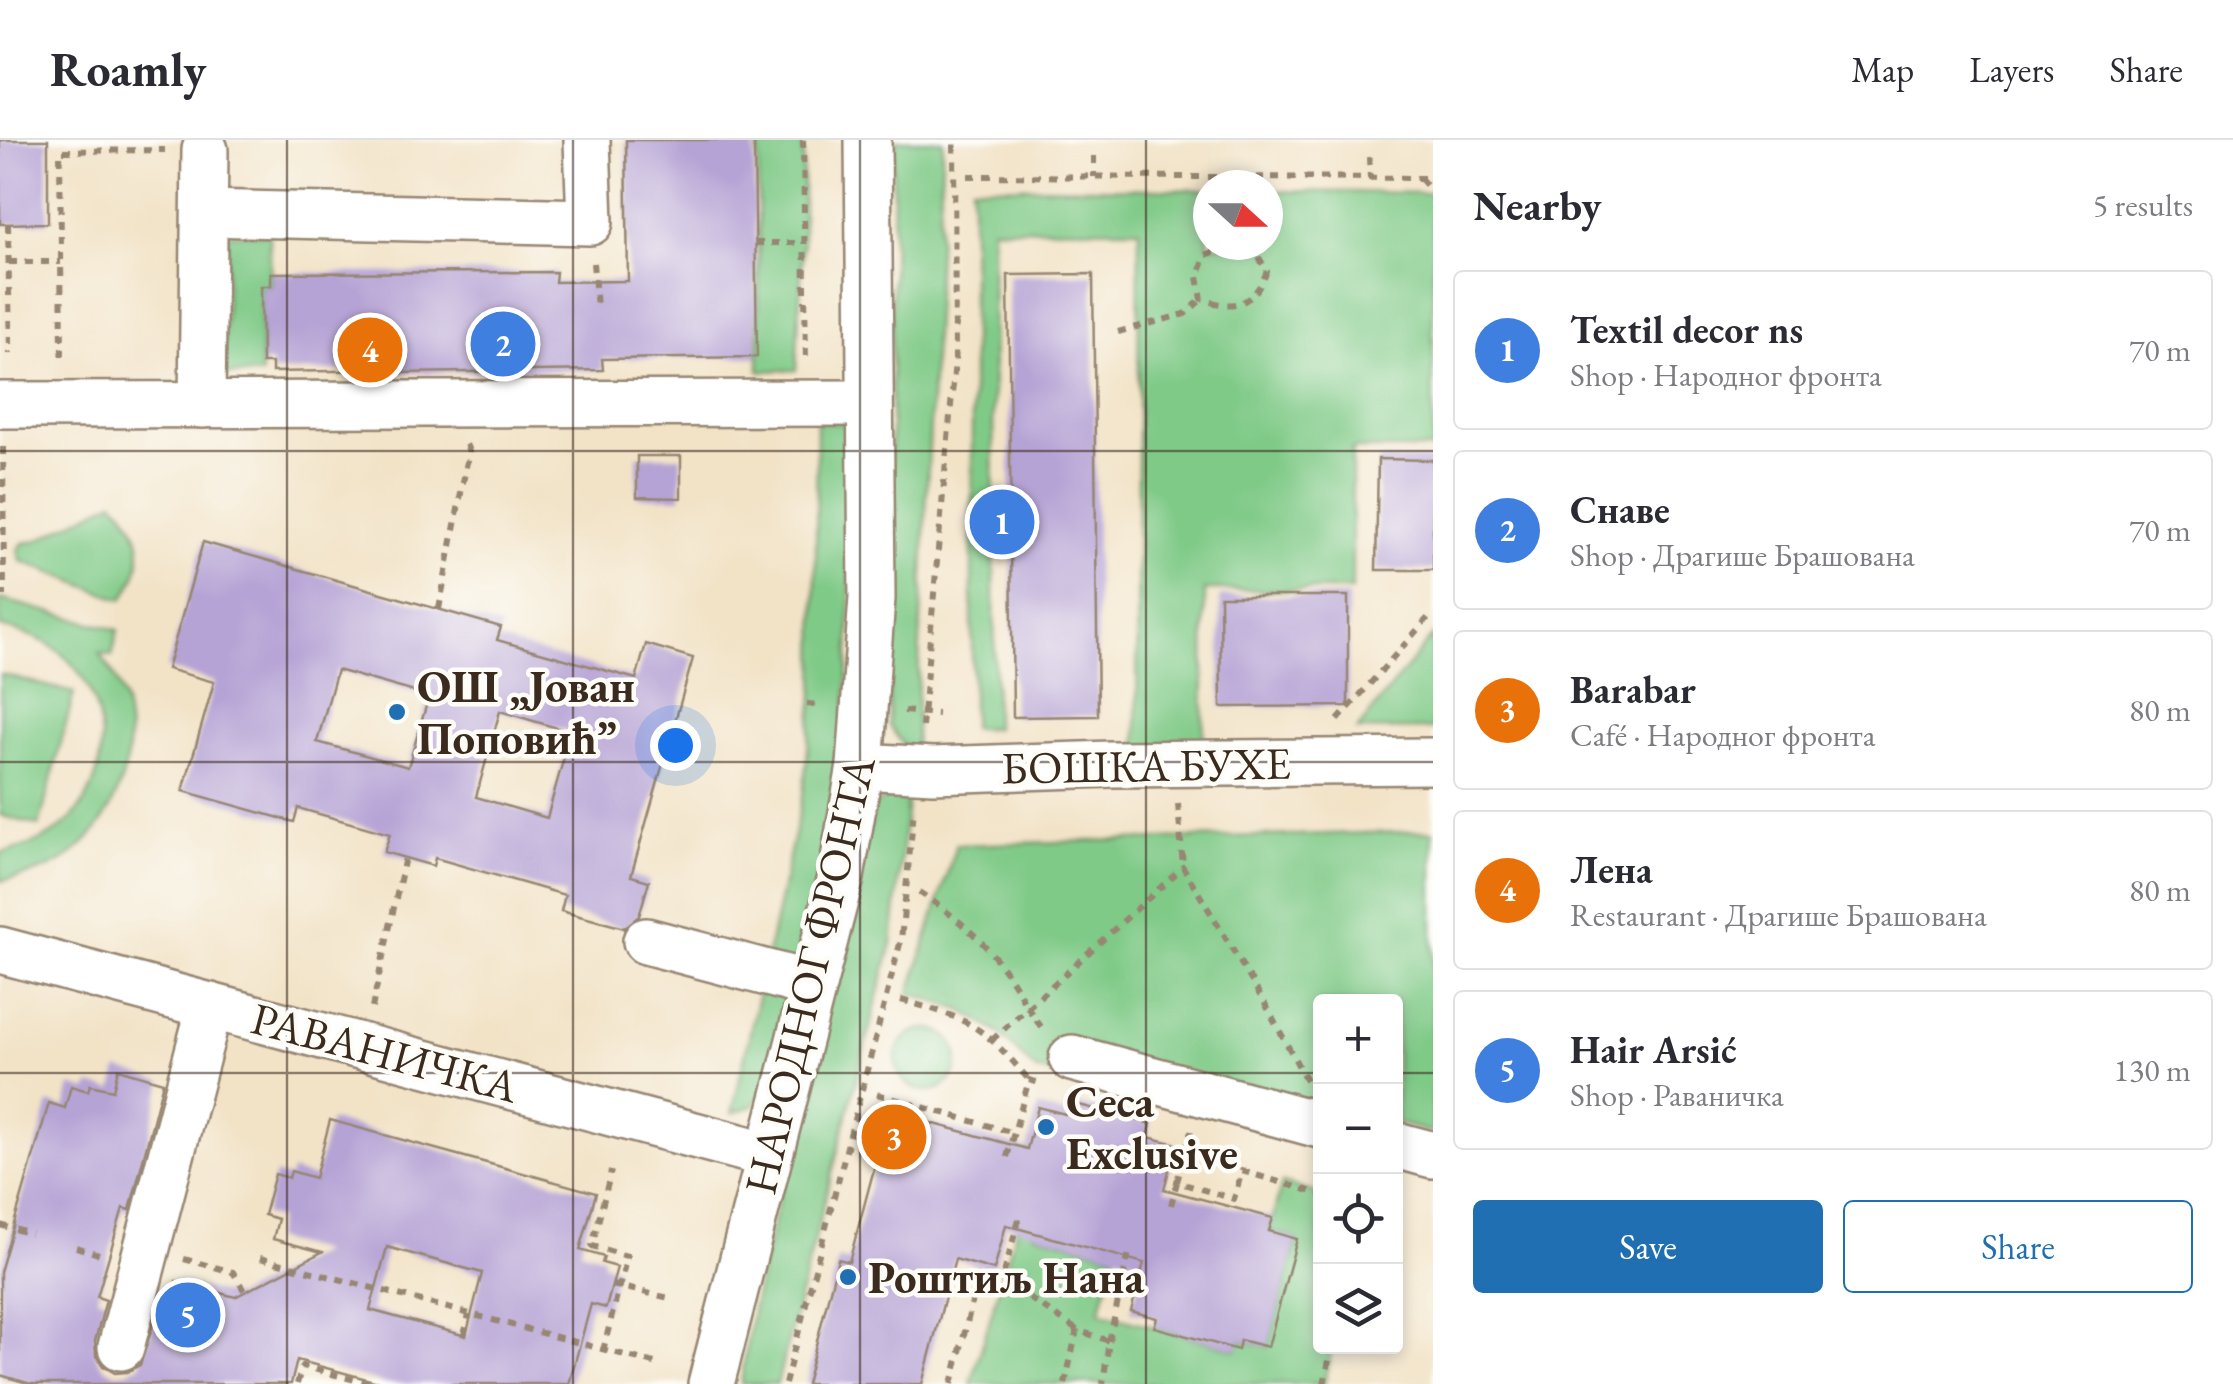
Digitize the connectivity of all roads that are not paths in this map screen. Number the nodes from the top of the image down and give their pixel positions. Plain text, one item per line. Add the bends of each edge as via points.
1 (587, 140) edge
2 (868, 140) edge
3 (188, 150) road end
4 (205, 213) junction
5 (868, 402) junction
6 (2, 405) edge
7 (202, 405) junction
8 (1433, 761) edge
9 (860, 766) junction
10 (646, 940) dead end
11 (0, 950) edge
12 (814, 985) junction
13 (210, 1006) junction
14 (1059, 1071) road end
15 (1313, 1123) edge
16 (1403, 1147) edge
17 (769, 1155) junction
18 (1433, 1155) edge
19 (120, 1347) dead end
20 (711, 1384) edge

1 - 4 street via 590,222
2 - 5 street, НАРОДНОГ ФРОНТА
3 - 4 street
4 - 7 street
5 - 7 street
5 - 9 street, НАРОДНОГ ФРОНТА via 872,598
6 - 7 street
8 - 9 street, БОШКА БУХЕ
9 - 12 street, НАРОДНОГ ФРОНТА
10 - 12 street
11 - 13 street, РАВАНИЧКА
12 - 17 street, НАРОДНОГ ФРОНТА
13 - 17 street, РАВАНИЧКА
13 - 19 street
14 - 15 street
16 - 18 street
17 - 20 street, НАРОДНОГ ФРОНТА

